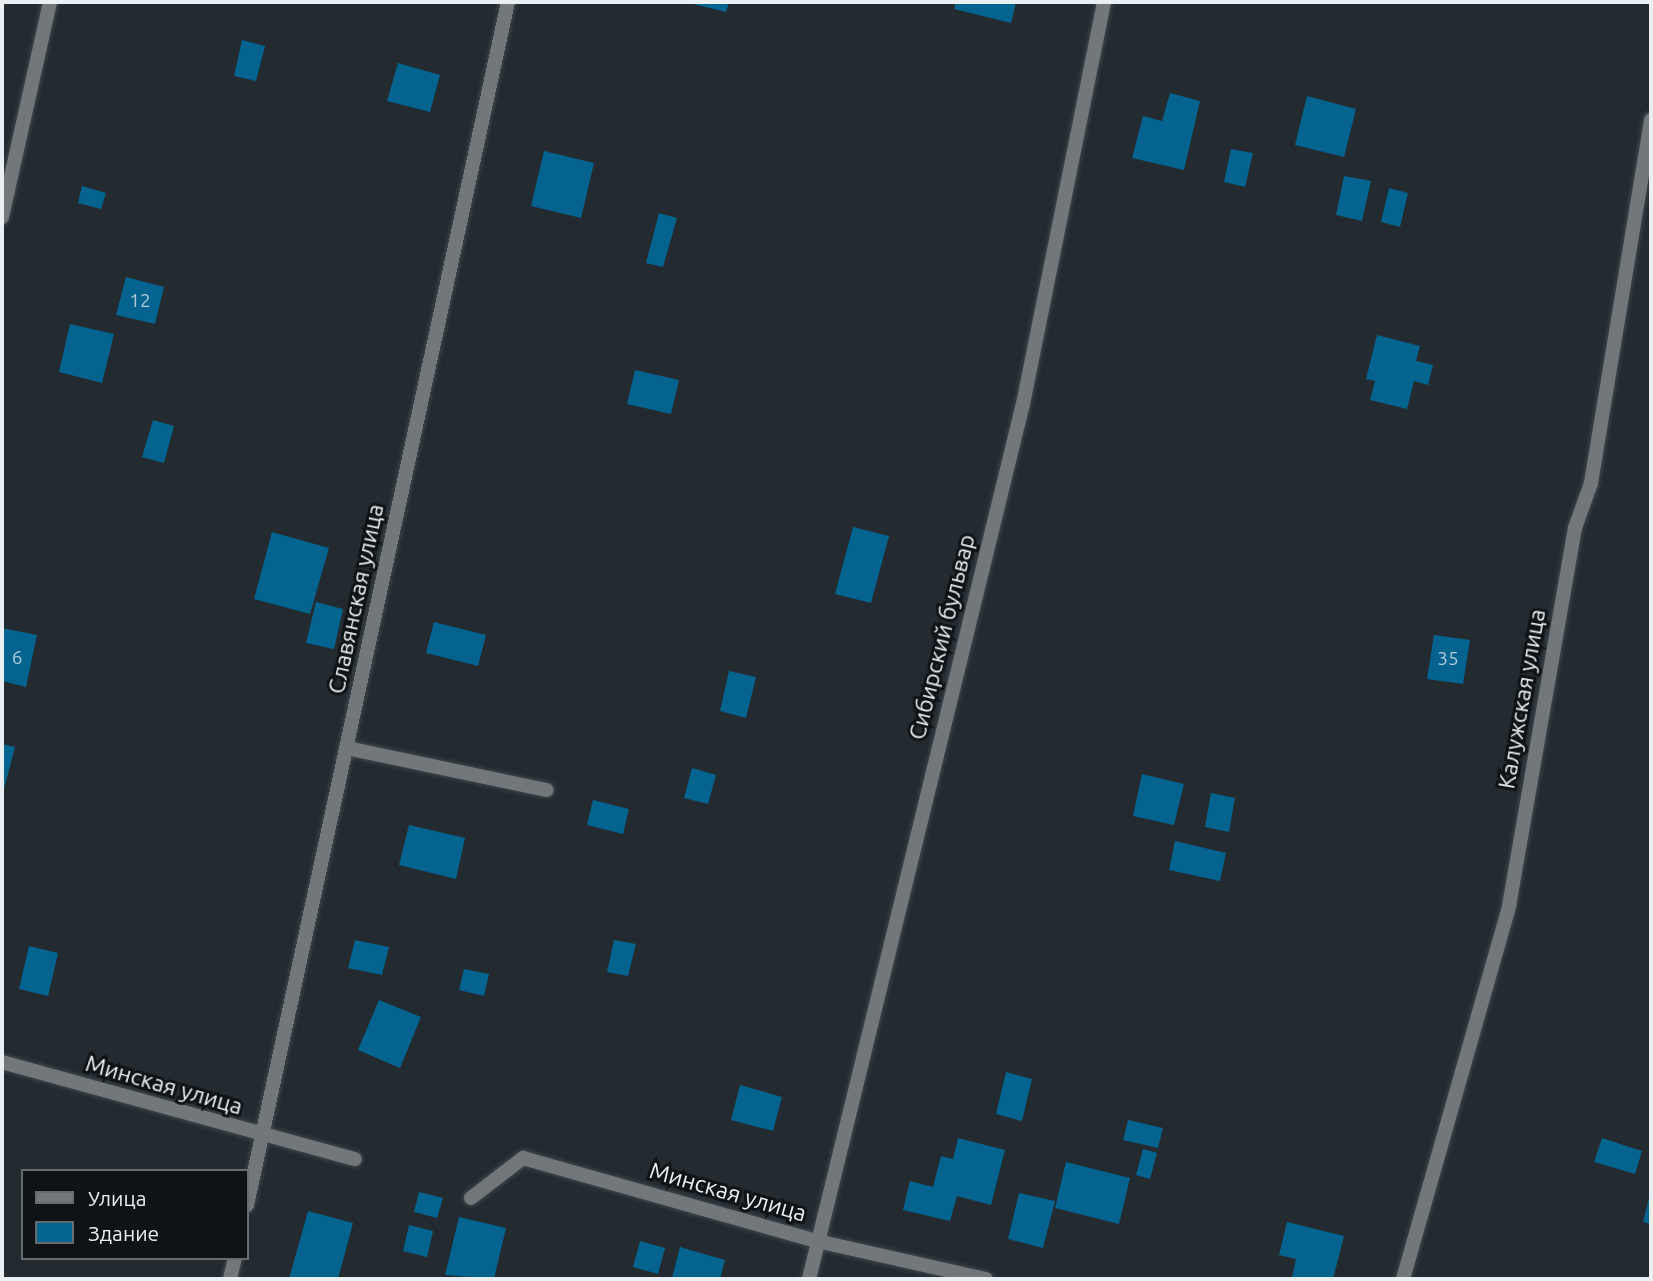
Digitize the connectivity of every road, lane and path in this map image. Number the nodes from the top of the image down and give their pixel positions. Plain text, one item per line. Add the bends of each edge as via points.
1 (50, 2) edge
2 (509, 2) edge
3 (1104, 2) edge
4 (1651, 120) edge
5 (2, 218) edge
6 (347, 748) junction
7 (547, 790) dead end
8 (2, 1062) edge
9 (263, 1136) junction
10 (355, 1158) dead end
11 (471, 1198) dead end
12 (248, 1201) edge
13 (817, 1241) junction
14 (234, 1260) edge
15 (230, 1279) edge
16 (810, 1279) edge
17 (986, 1279) edge
18 (1403, 1279) edge

1 - 5 street
2 - 6 street, Славянская улица
3 - 13 street, Сибирский бульвар via 1023,404
4 - 18 street, Калужская улица via 1591,483 1575,528 1509,906
6 - 7 street
6 - 9 street, Славянская улица
8 - 9 street, Минская улица
9 - 10 street, Минская улица
9 - 12 street, Славянская улица
11 - 13 street, Минская улица via 523,1158
13 - 16 street, Сибирский бульвар
13 - 17 street, Минская улица
14 - 15 street

